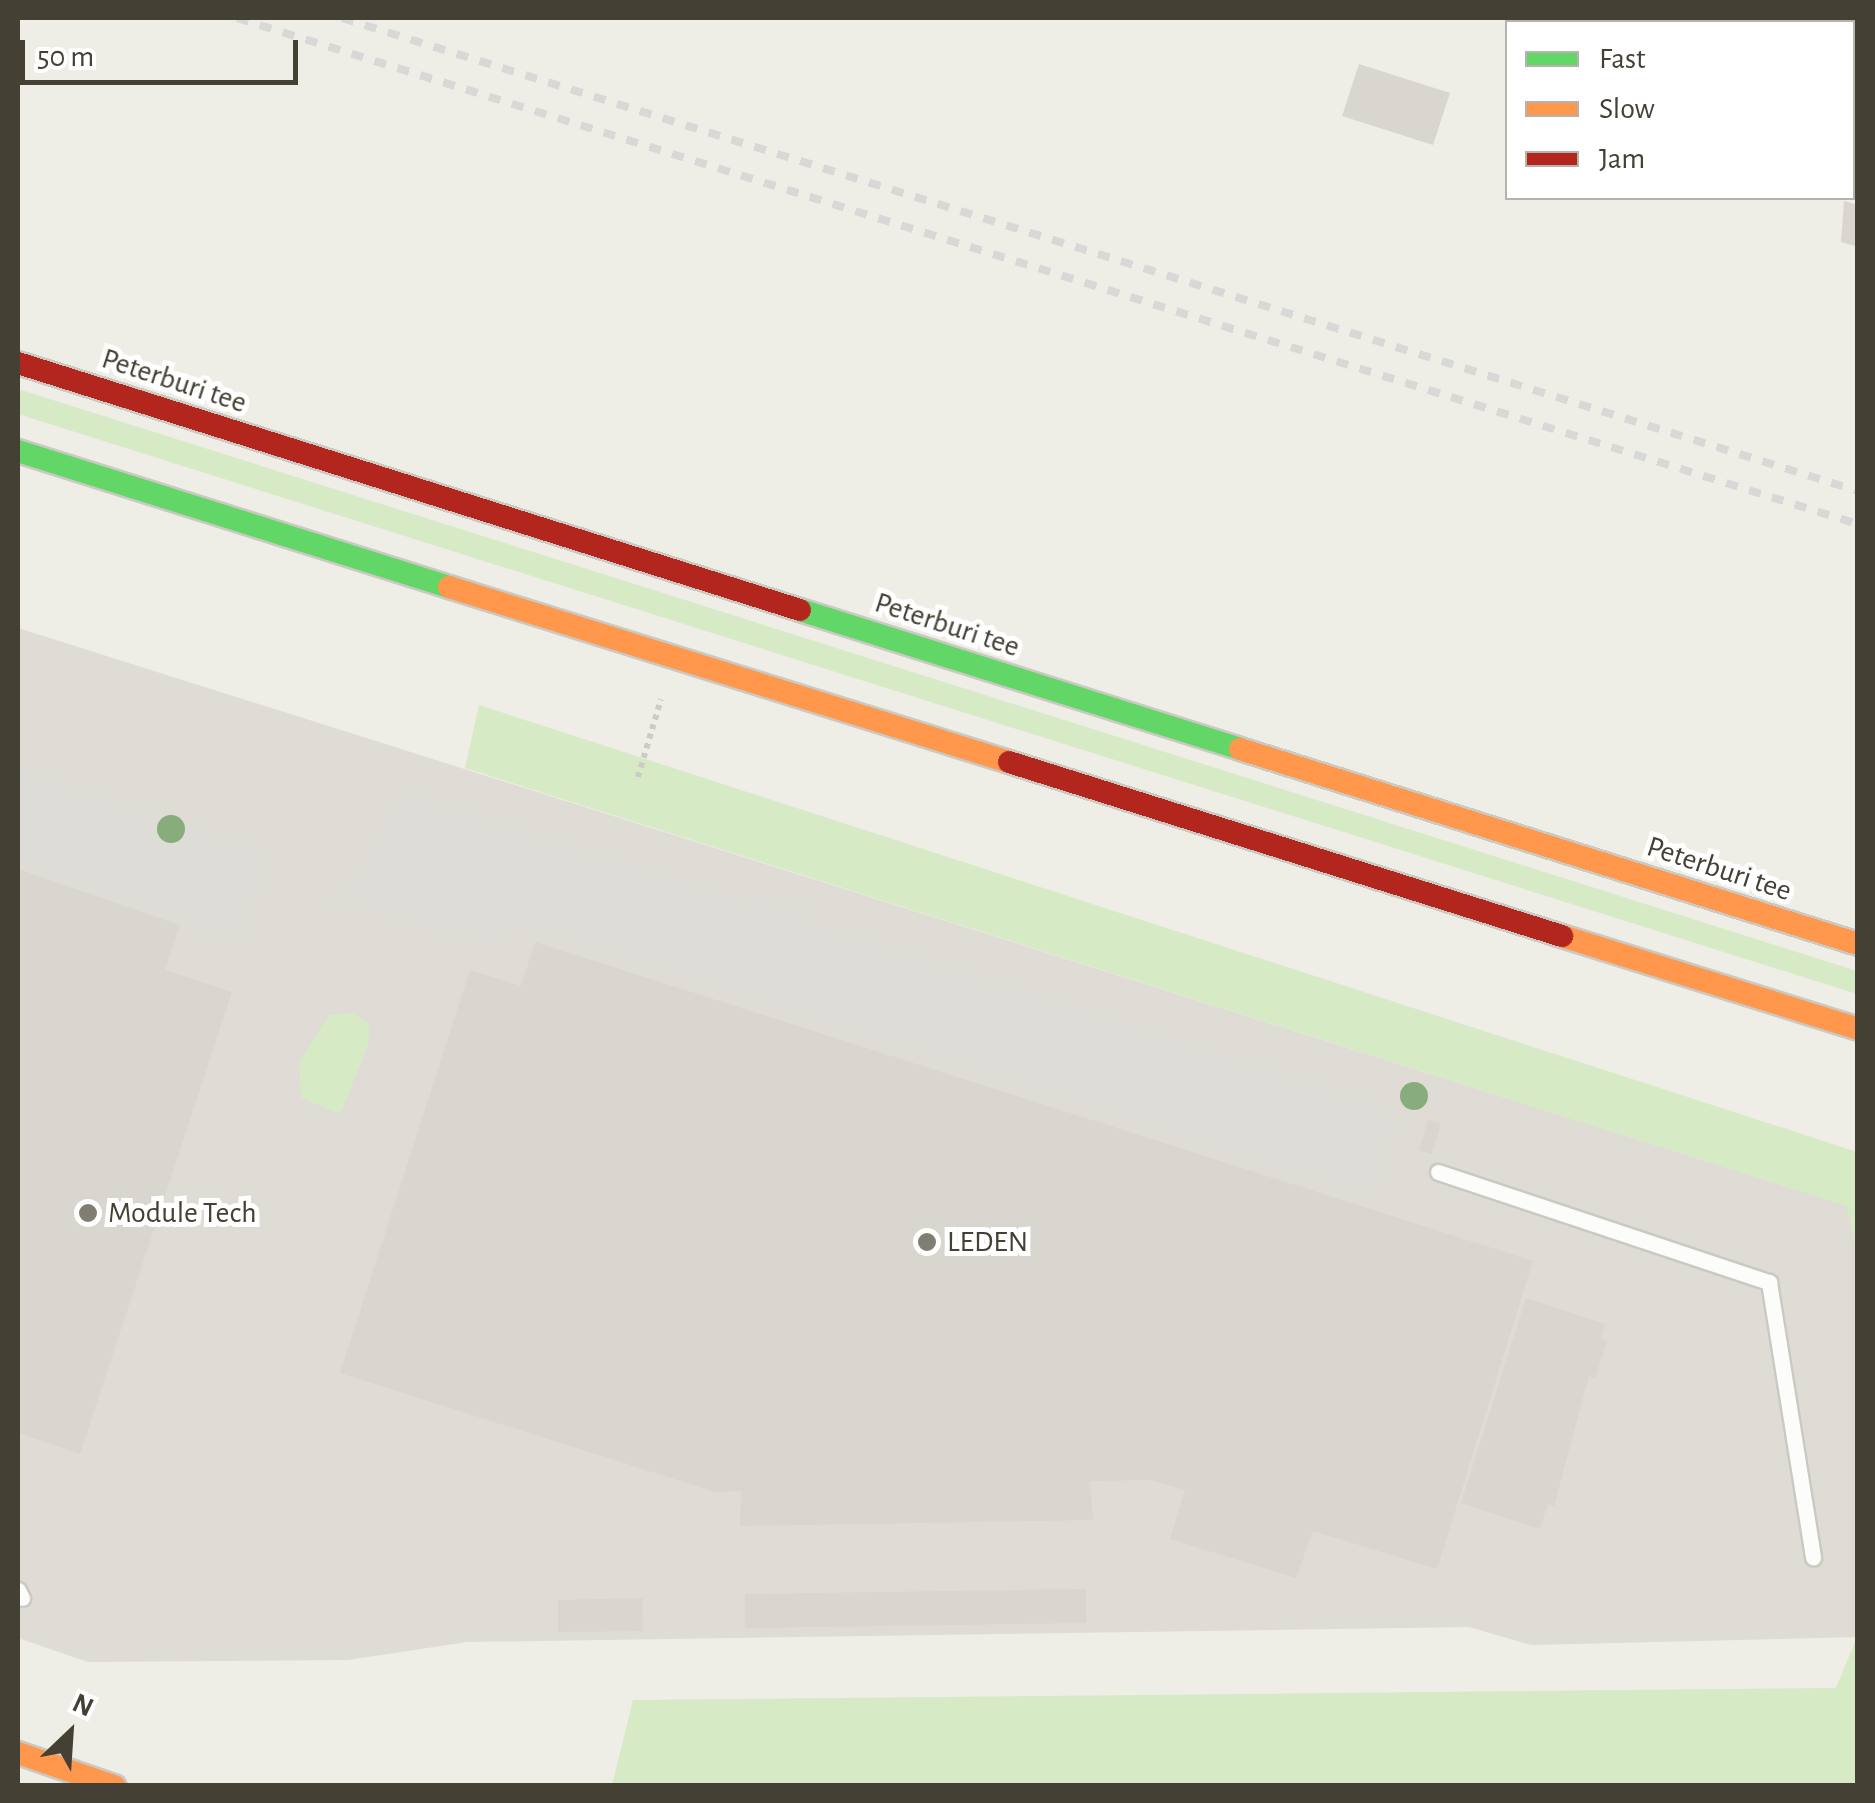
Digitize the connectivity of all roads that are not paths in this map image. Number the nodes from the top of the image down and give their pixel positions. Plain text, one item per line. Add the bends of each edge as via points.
1 (18, 363) edge
2 (18, 451) edge
3 (1858, 944) edge
4 (1858, 1029) edge
5 (1438, 1172) dead end
6 (1812, 1558) dead end
7 (18, 1753) edge
8 (114, 1786) edge

1 - 3 main road, Peterburi tee
2 - 4 main road
5 - 6 lane via 1769,1282
7 - 8 main road

